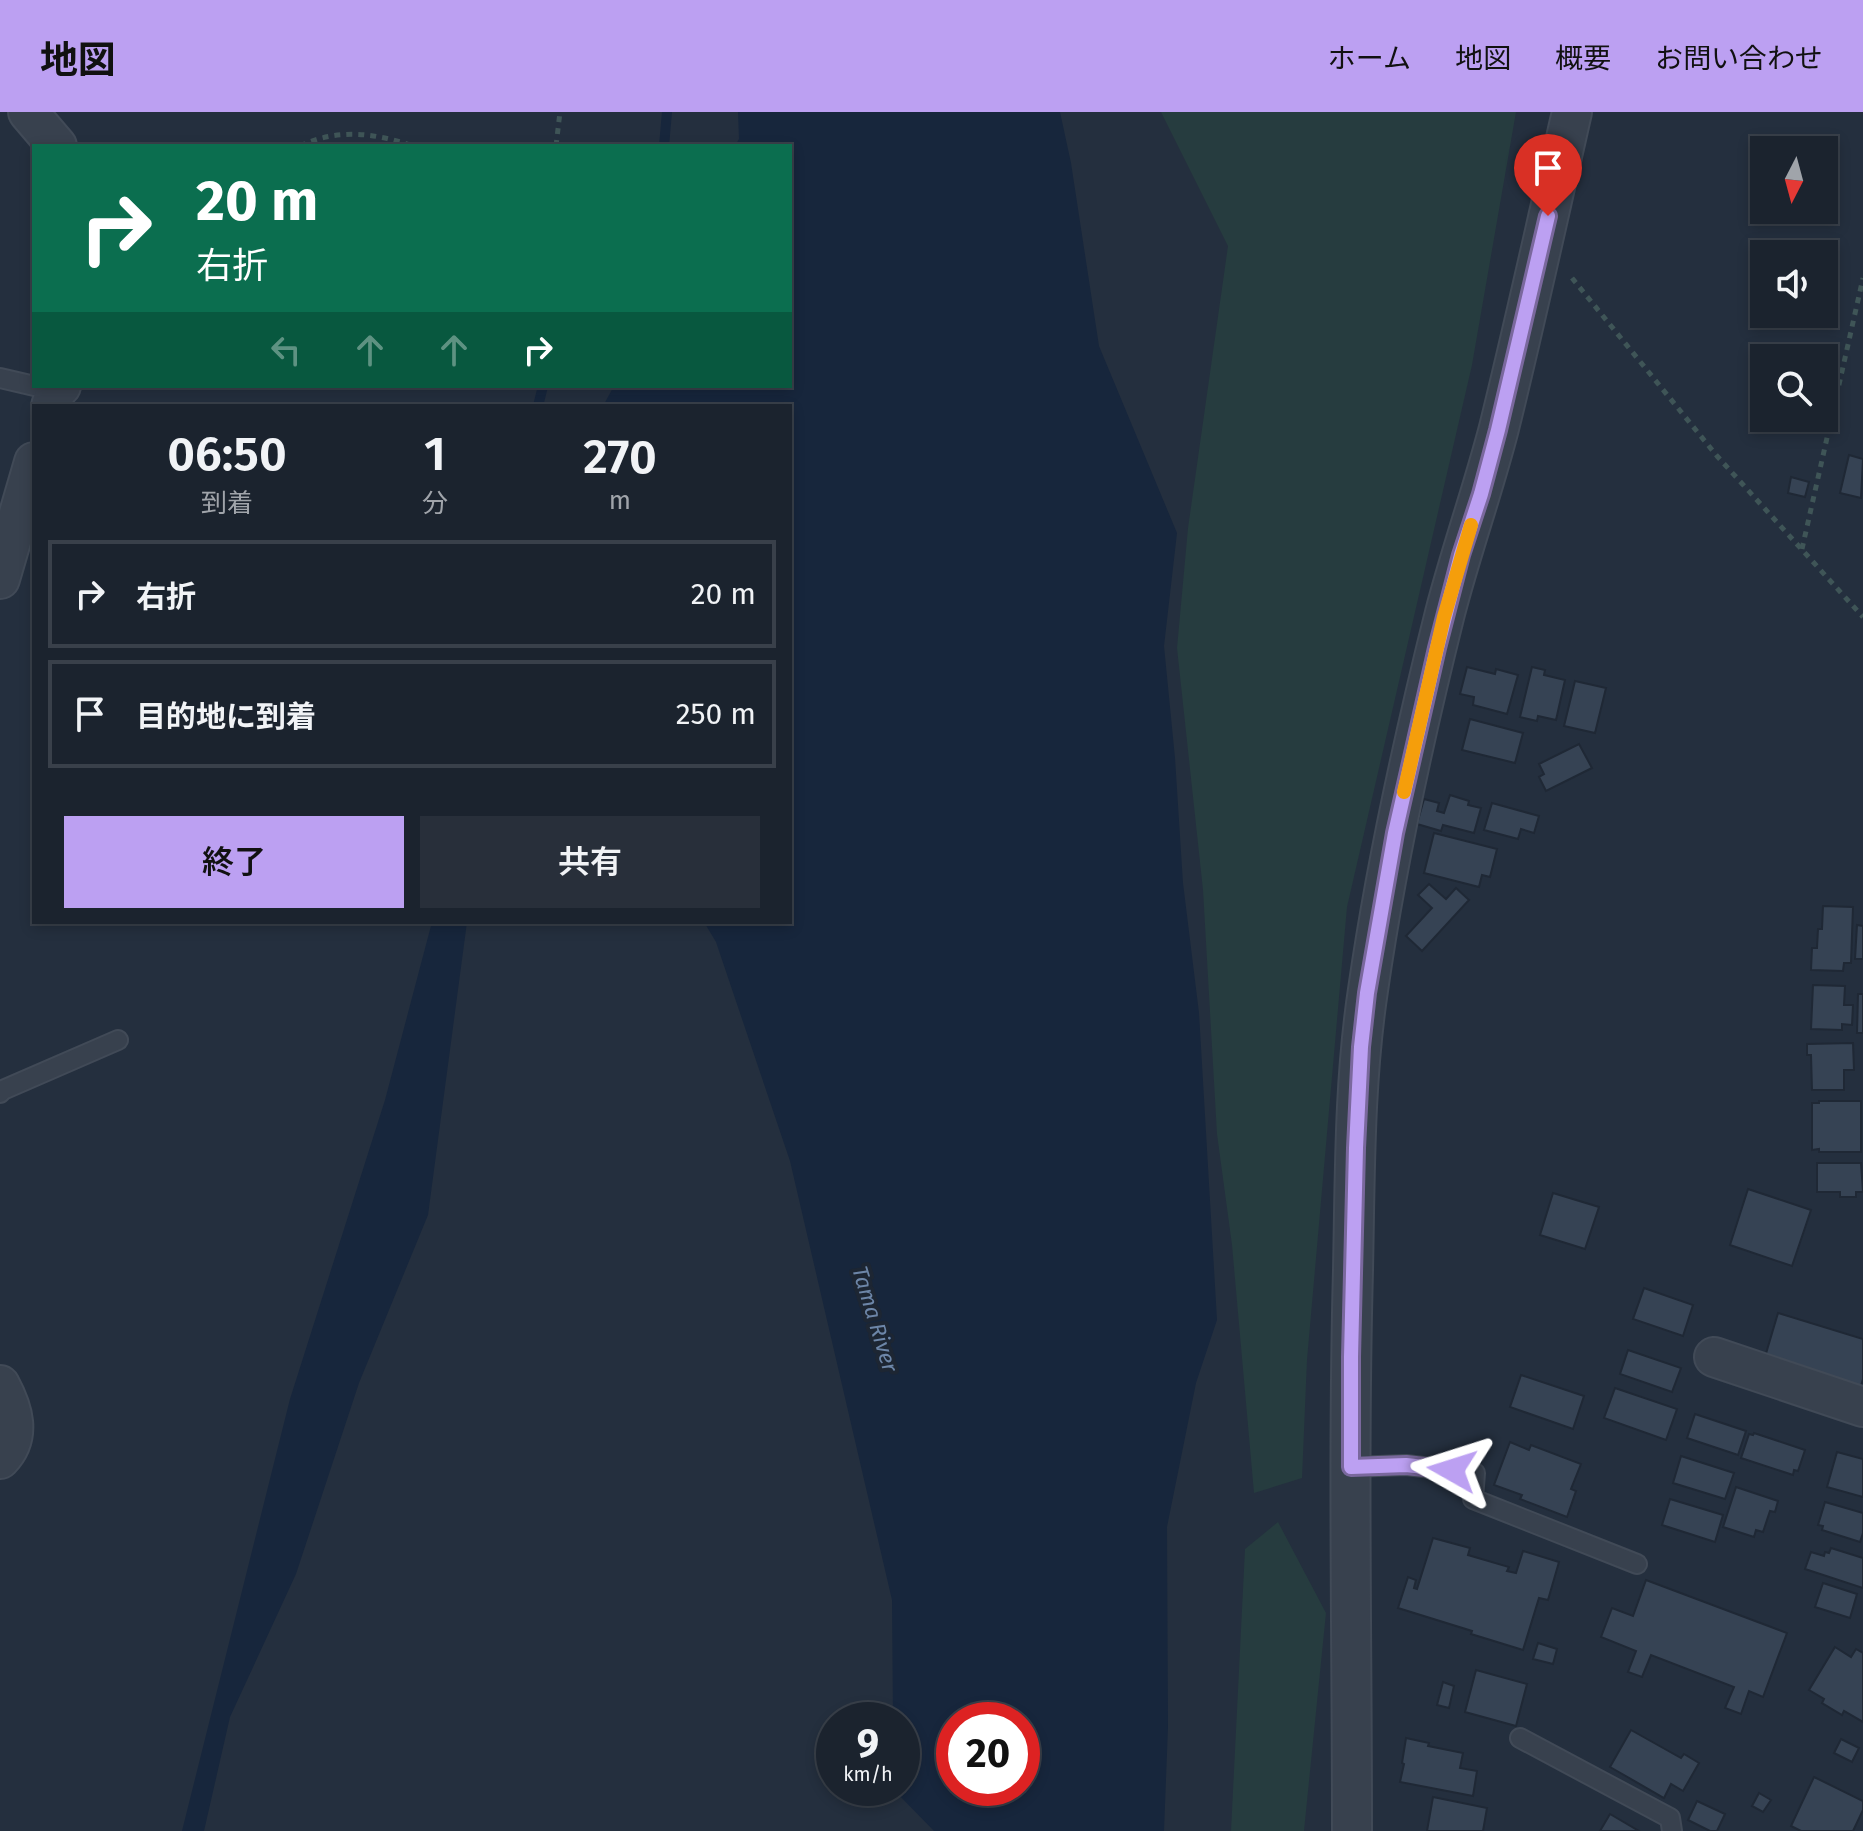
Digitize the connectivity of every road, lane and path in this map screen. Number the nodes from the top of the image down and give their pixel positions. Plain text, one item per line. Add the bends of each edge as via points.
1 (28, 112) edge
2 (560, 112) edge
3 (1572, 112) edge
4 (55, 144) edge
5 (306, 144) edge
6 (406, 144) edge
7 (556, 144) edge
8 (1542, 242) junction
9 (1863, 278) edge
10 (0, 378) edge
11 (32, 387) edge
12 (35, 388) edge
13 (56, 394) edge
14 (32, 469) edge
15 (1802, 550) junction
16 (0, 579) edge
17 (1863, 617) edge
18 (118, 1040) dead end
19 (0, 1093) edge
20 (1714, 1357) dead end
21 (0, 1385) edge
22 (1863, 1407) edge
23 (0, 1459) edge
24 (1351, 1467) junction
25 (1637, 1564) dead end
26 (1520, 1738) dead end
27 (1352, 1831) edge
28 (1672, 1831) edge

1 - 4 street
2 - 7 path
3 - 8 street
5 - 6 path via 345,133
8 - 15 path via 1717,456
8 - 24 street via 1498,430 1437,648 1395,833 1367,993 1356,1148
9 - 15 path
10 - 11 lane
12 - 13 lane
14 - 16 street
15 - 17 path
18 - 19 lane
20 - 22 street
21 - 23 street via 13,1421 11,1442
24 - 25 lane via 1406,1465 1475,1473 1473,1499
24 - 27 street
26 - 28 lane via 1670,1818

